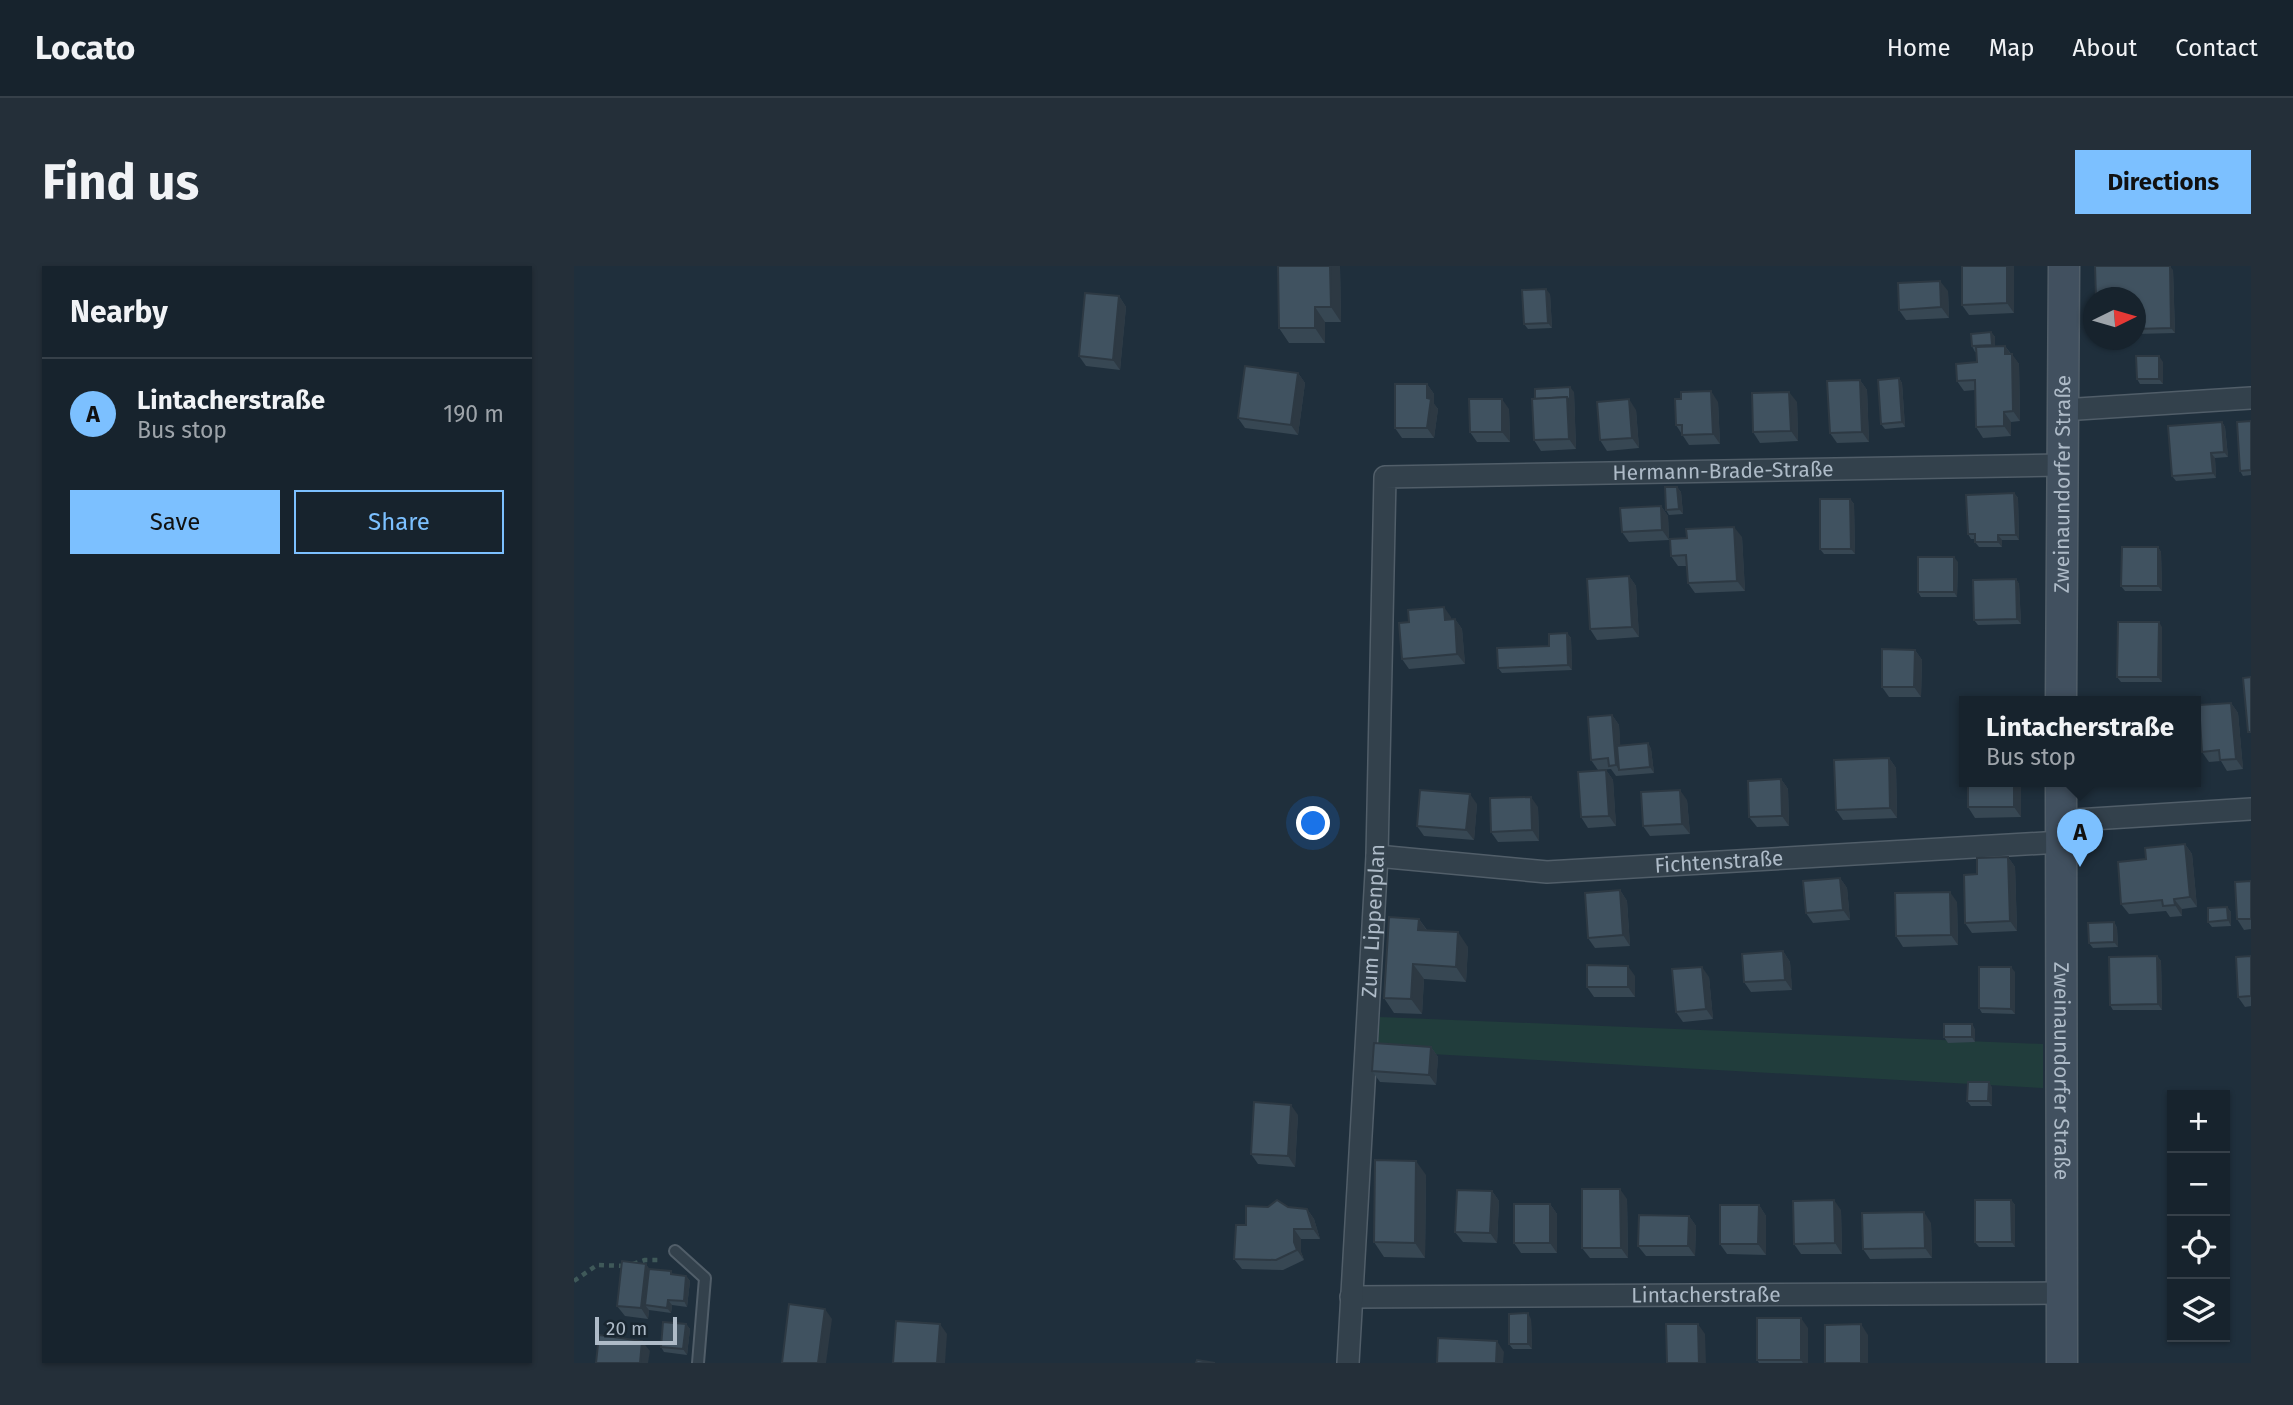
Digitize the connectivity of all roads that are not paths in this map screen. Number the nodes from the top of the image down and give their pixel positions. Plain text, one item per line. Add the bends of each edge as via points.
1 (2064, 266) edge
2 (2251, 398) edge
3 (2062, 410) junction
4 (2062, 465) junction
5 (1385, 477) joint
6 (2061, 696) edge
7 (2060, 787) edge
8 (2251, 809) edge
9 (2060, 832) junction
10 (1377, 856) junction
11 (675, 1251) road end
12 (2062, 1293) junction
13 (1351, 1297) junction
14 (698, 1363) edge
15 (1348, 1363) edge
16 (2062, 1363) edge

1 - 3 street, Zweinaundorfer Straße
2 - 3 street
3 - 4 street, Zweinaundorfer Straße
4 - 5 street, Hermann-Brade-Straße
4 - 6 street, Zweinaundorfer Straße
5 - 10 street, Zum Lippenplan
7 - 9 street, Zweinaundorfer Straße
8 - 9 street, Fichtenstraße
9 - 10 street, Fichtenstraße via 1547,872
9 - 12 street, Zweinaundorfer Straße
10 - 13 street, Zum Lippenplan
11 - 14 lane via 705,1278
12 - 13 street, Lintacherstraße
12 - 16 street, Zweinaundorfer Straße
13 - 15 street, Zum Lippenplan

